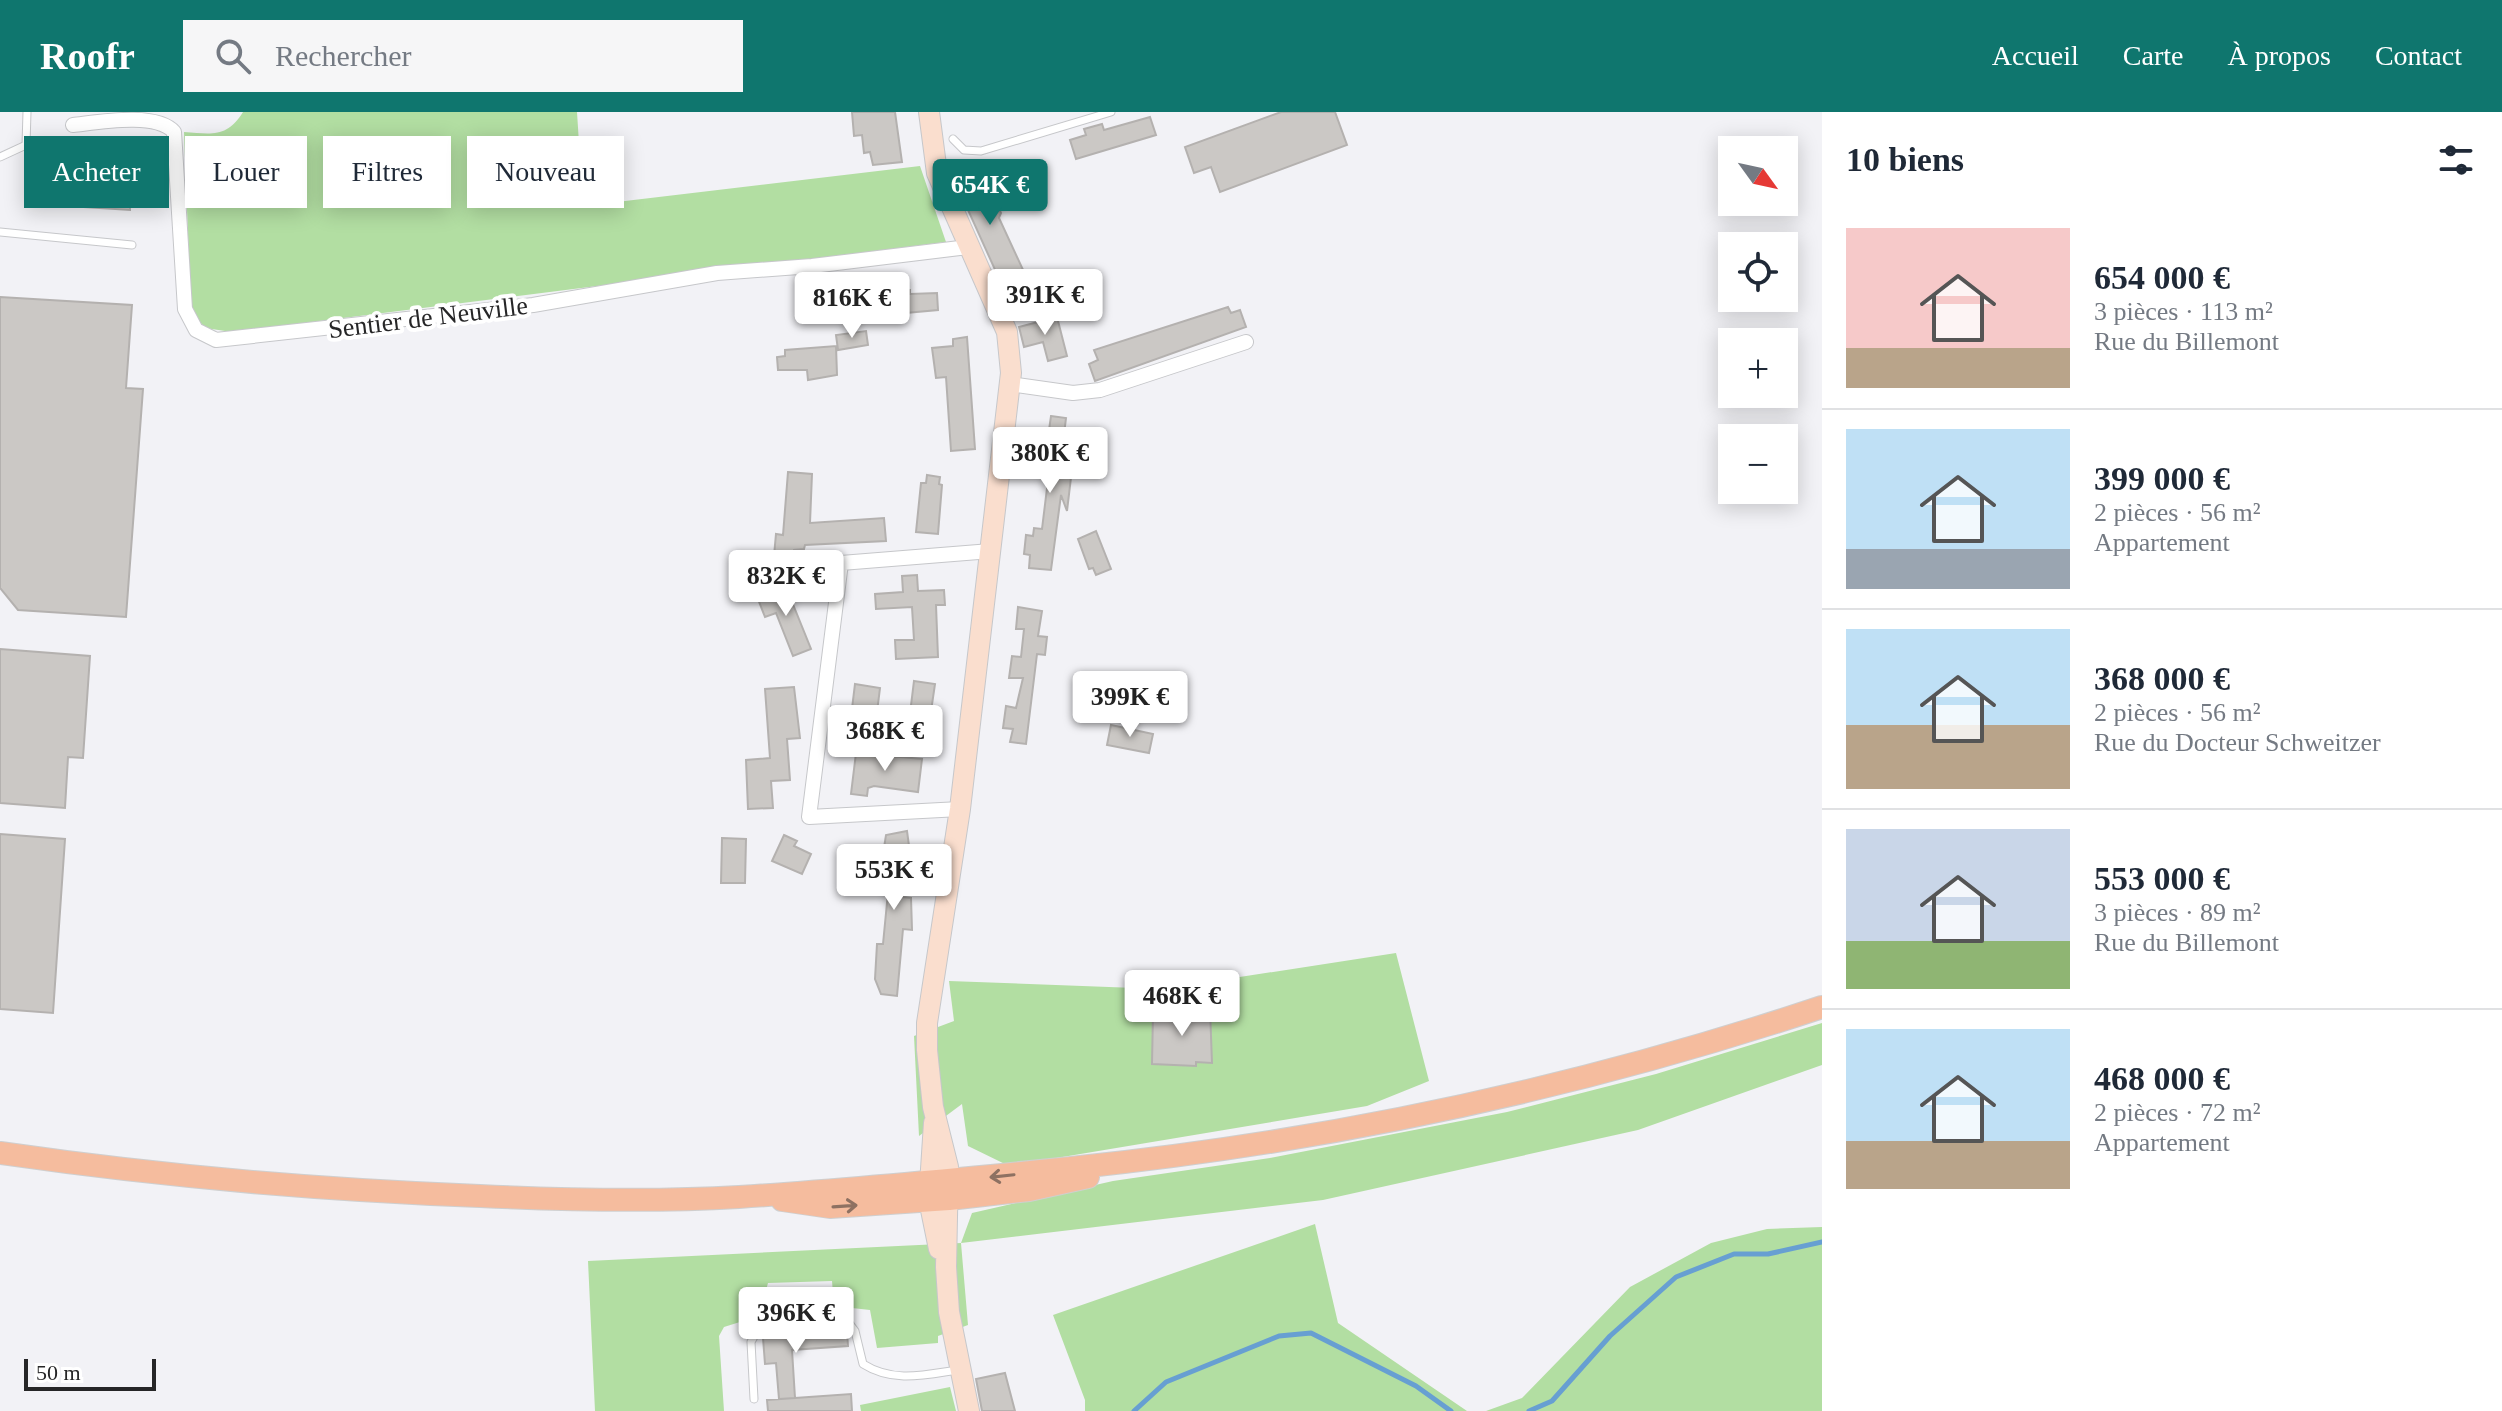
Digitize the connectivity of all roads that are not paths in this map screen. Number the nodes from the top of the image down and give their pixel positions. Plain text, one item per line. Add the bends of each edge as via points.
1 (27, 112) edge
2 (929, 112) edge
3 (1111, 112) edge
4 (73, 125) dead end
5 (953, 139) dead end
6 (0, 157) edge
7 (0, 232) edge
8 (132, 245) dead end
9 (968, 247) junction
10 (1246, 342) dead end
11 (1010, 384) junction
12 (991, 551) junction
13 (960, 809) junction
14 (1822, 1007) edge
15 (0, 1153) edge
16 (939, 1190) junction
17 (959, 1370) junction
18 (754, 1399) dead end
19 (969, 1411) edge

1 - 6 lane via 26,145
2 - 9 street via 937,173
3 - 5 lane via 981,151 964,150
4 - 9 street, Sentier de Neuville via 148,117 164,121 174,132 185,309 196,330 216,340 522,307 697,275
7 - 8 lane
9 - 11 street via 1007,332
10 - 11 street via 1100,390 1073,393
11 - 12 street
12 - 13 street
12 - 13 street via 841,563 809,817
13 - 16 street via 927,1023 933,1107 947,1155
14 - 16 main road via 1485,1100 1287,1140
15 - 16 main road via 158,1174 539,1199
16 - 17 street
17 - 18 lane via 905,1377 878,1374 863,1364 855,1331 835,1316 770,1322 751,1342
17 - 19 street

